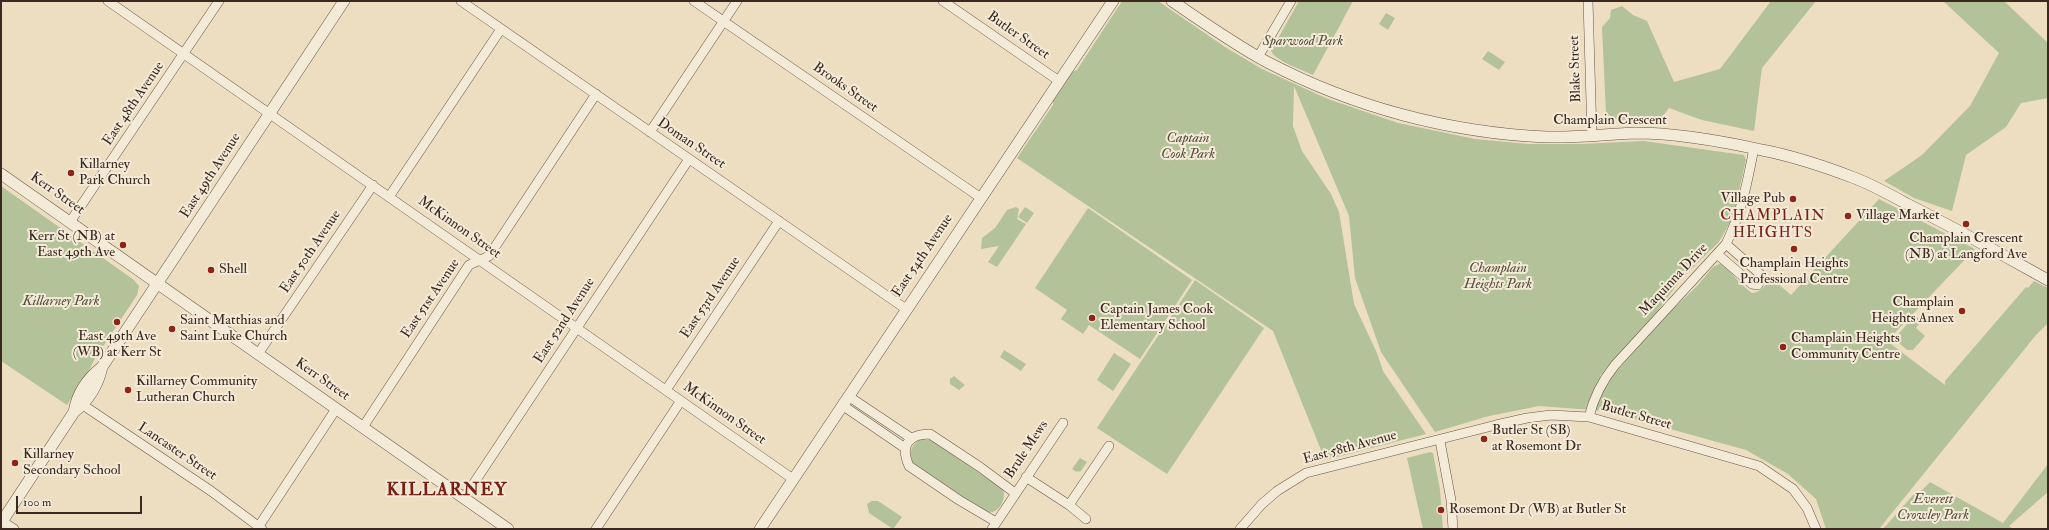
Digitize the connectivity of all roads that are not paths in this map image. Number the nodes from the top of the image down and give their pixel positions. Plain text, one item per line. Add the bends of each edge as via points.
1 (108, 1) edge
2 (219, 1) edge
3 (344, 1) edge
4 (460, 1) edge
5 (694, 1) edge
6 (737, 1) edge
7 (942, 1) edge
8 (1113, 1) edge
9 (1172, 1) edge
10 (1291, 1) edge
11 (1588, 1) edge
12 (723, 21) junction
13 (501, 29) junction
14 (184, 54) junction
15 (1258, 57) junction
16 (1059, 81) junction
17 (596, 94) junction
18 (269, 114) junction
19 (650, 132) junction
20 (1592, 136) junction
21 (1754, 148) junction
22 (689, 159) junction
23 (1, 174) edge
24 (373, 186) junction
25 (389, 197) junction
26 (980, 198) junction
27 (70, 222) junction
28 (779, 222) junction
29 (1726, 244) junction
30 (1717, 254) junction
31 (480, 260) junction
32 (2048, 280) edge
33 (158, 283) junction
34 (906, 309) junction
35 (578, 328) junction
36 (258, 354) junction
37 (666, 390) junction
38 (848, 396) junction
39 (680, 402) junction
40 (77, 406) junction
41 (842, 406) junction
42 (336, 409) junction
43 (1589, 417) junction
44 (1063, 423) dead end
45 (363, 427) junction
46 (911, 438) junction
47 (1440, 441) junction
48 (1109, 446) dead end
49 (905, 448) junction
50 (1026, 477) junction
51 (793, 479) junction
52 (1015, 493) junction
53 (464, 498) junction
54 (1069, 505) junction
55 (1086, 519) dead end
56 (2, 522) edge
57 (994, 526) edge
58 (259, 528) edge
59 (503, 528) edge
60 (14, 529) edge
61 (596, 529) edge
62 (760, 529) edge
63 (1240, 529) edge
64 (1453, 529) edge
65 (1816, 529) edge

1 - 14 street, McKinnon Street
2 - 14 street, East 48th Avenue
3 - 18 street, East 49th Avenue
4 - 13 street, Doman Street
5 - 12 street, Brooks Street
6 - 12 street
7 - 16 street, Butler Street
8 - 16 street, East 54th Avenue
9 - 15 street, Champlain Crescent
10 - 15 street
11 - 20 street, Blake Street
12 - 19 street
12 - 26 street, Brooks Street
13 - 17 street, Doman Street
13 - 25 street
14 - 18 street, McKinnon Street
14 - 27 street, East 48th Avenue
15 - 20 street, Champlain Crescent via 1312,82 1402,116 1483,131 1548,137
16 - 26 street, East 54th Avenue
17 - 19 street, Doman Street
17 - 31 street, East 51st Avenue via 489,256
18 - 24 street, McKinnon Street
18 - 33 street, East 49th Avenue
19 - 22 street, Doman Street
20 - 21 street, Champlain Crescent via 1637,133
21 - 29 street, Maquinna Drive via 1745,197
21 - 32 street, Champlain Crescent via 1868,183
22 - 28 street, Doman Street
22 - 35 street, East 52nd Avenue
23 - 27 street, Kerr Street
24 - 25 street, McKinnon Street
24 - 36 street, East 50th Avenue
25 - 31 street, McKinnon Street
26 - 34 street, East 54th Avenue
27 - 33 street, Kerr Street
28 - 34 street, Doman Street
28 - 37 street, East 53rd Avenue
29 - 30 street, Maquinna Drive
29 - 30 street via 1760,274 1761,280 1758,285 1752,284
30 - 43 street, Maquinna Drive via 1602,381 1594,397
31 - 35 street, McKinnon Street
31 - 45 street, East 51st Avenue via 469,266
33 - 36 street, Kerr Street
33 - 40 street, East 49th Avenue via 102,367 100,380
34 - 38 street, East 54th Avenue
35 - 37 street, McKinnon Street
35 - 53 street, East 52nd Avenue
36 - 42 street, Kerr Street
37 - 39 street, McKinnon Street
38 - 41 street, East 54th Avenue
38 - 46 street
39 - 51 street, McKinnon Street
39 - 61 street
40 - 56 street, East 49th Avenue
40 - 58 street, Lancaster Street via 211,491
41 - 49 street
41 - 51 street, East 54th Avenue
42 - 45 street, Kerr Street
42 - 58 street
43 - 47 street, Butler Street via 1551,415 1527,418
43 - 65 street, Butler Street via 1759,466 1793,489 1807,508
44 - 50 street, Brule Mews
45 - 53 street, Kerr Street
46 - 49 street
46 - 52 street via 930,434
47 - 63 street, East 58th Avenue via 1306,473 1267,499
47 - 64 street via 1451,500
48 - 54 street
49 - 57 street via 905,458 909,466
50 - 52 street, Brule Mews
50 - 54 street
51 - 62 street, East 54th Avenue
52 - 57 street, Brule Mews
53 - 59 street, Kerr Street
54 - 55 street
56 - 60 street

